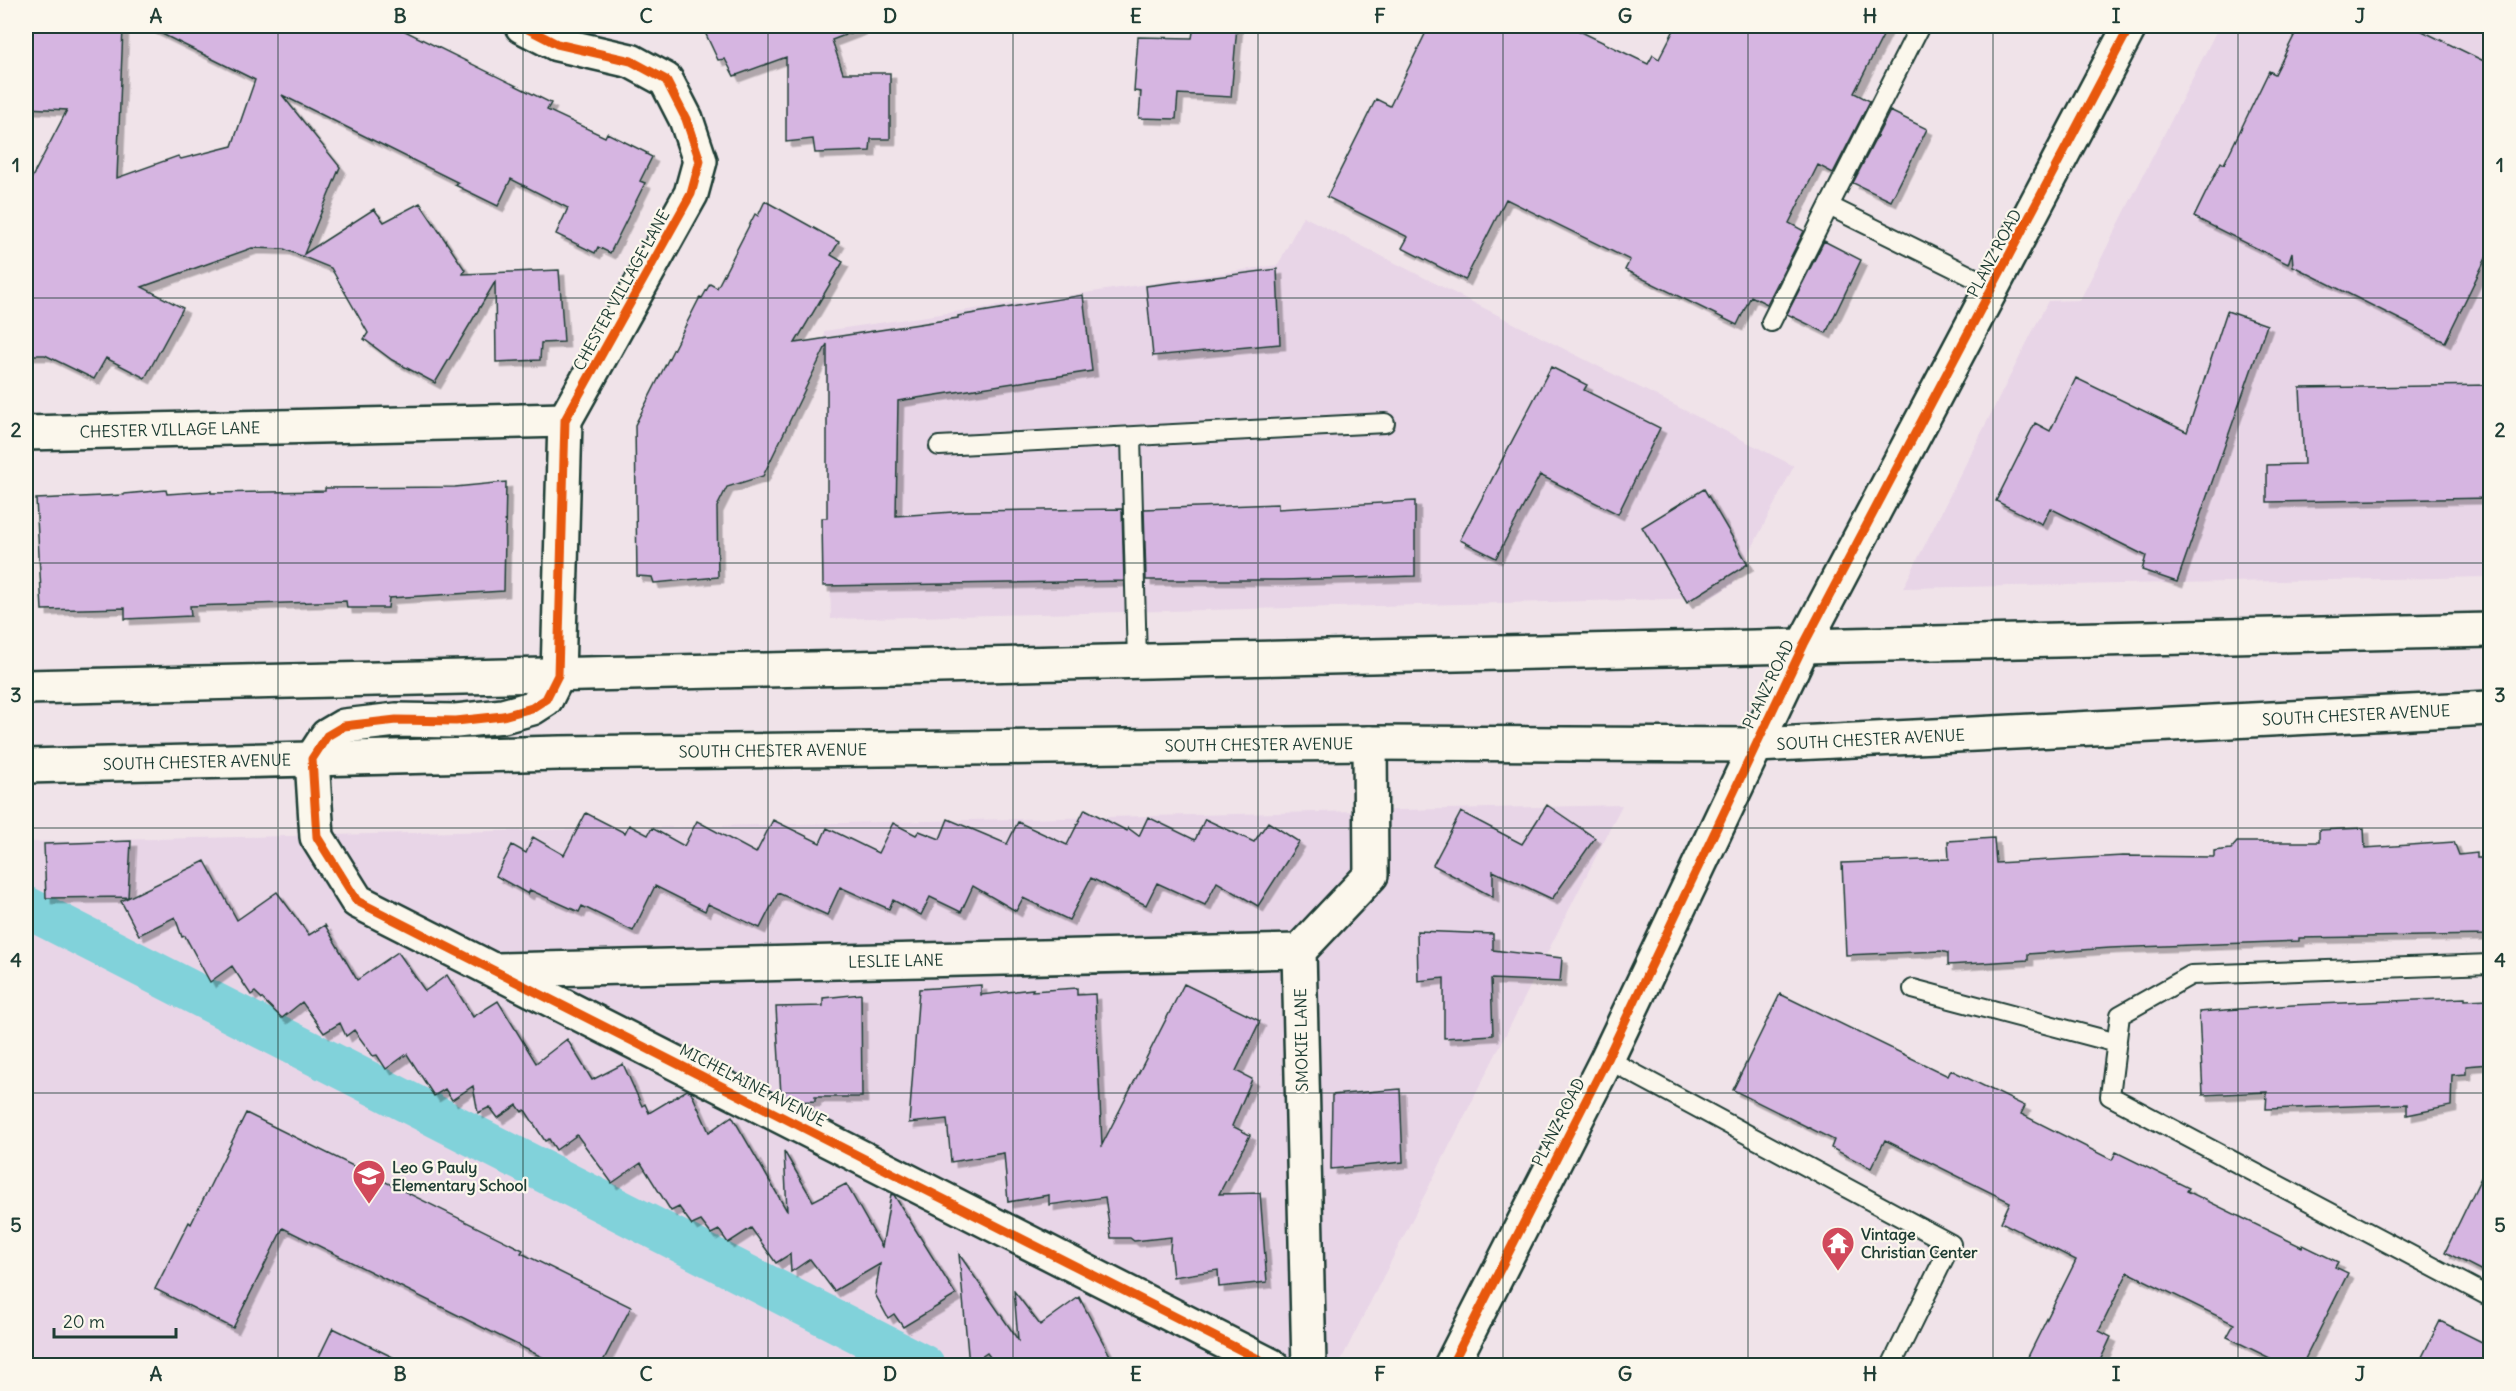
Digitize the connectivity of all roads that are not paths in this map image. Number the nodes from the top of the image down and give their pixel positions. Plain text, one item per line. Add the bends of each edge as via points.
1 (522, 26) edge
2 (1920, 26) edge
3 (2130, 26) edge
4 (1829, 206) junction
5 (1993, 286) junction
6 (1771, 321) dead end
7 (565, 420) junction
8 (1385, 423) dead end
9 (26, 433) edge
10 (1131, 437) junction
11 (939, 446) dead end
12 (2490, 630) edge
13 (1804, 644) junction
14 (1137, 661) junction
15 (558, 675) junction
16 (26, 687) edge
17 (2490, 708) edge
18 (1370, 743) junction
19 (1756, 744) junction
20 (312, 759) junction
21 (26, 766) edge
22 (1299, 951) junction
23 (2490, 964) edge
24 (492, 970) junction
25 (1913, 989) dead end
26 (2117, 1043) junction
27 (1607, 1059) junction
28 (2490, 1297) edge
29 (1272, 1365) edge
30 (1309, 1365) edge
31 (1451, 1365) edge
32 (1892, 1365) edge

1 - 7 street, CHESTER VILLAGE LANE via 557,44 630,61 666,80 686,119 699,161 692,194
2 - 4 lane
3 - 5 street, PLANZ ROAD
4 - 5 lane
4 - 6 lane
5 - 13 street, PLANZ ROAD
7 - 9 street, CHESTER VILLAGE LANE
7 - 15 street, CHESTER VILLAGE LANE
8 - 10 lane
10 - 11 lane
10 - 14 lane
12 - 13 street
13 - 14 street
13 - 19 street, PLANZ ROAD
14 - 15 street
15 - 16 street
15 - 20 street via 546,699 532,708 456,721 396,720 344,726 327,736
17 - 19 street, SOUTH CHESTER AVENUE
18 - 19 street, SOUTH CHESTER AVENUE
18 - 20 street, SOUTH CHESTER AVENUE
18 - 22 street via 1371,875
19 - 27 street, PLANZ ROAD
20 - 21 street, SOUTH CHESTER AVENUE
20 - 24 street, MICHELAINE AVENUE via 317,837 357,901
22 - 24 street, LESLIE LANE
22 - 30 street, SMOKIE LANE
23 - 26 lane via 2191,975 2120,1015
24 - 29 street, MICHELAINE AVENUE
25 - 26 lane
26 - 28 lane via 2110,1096
27 - 31 street, PLANZ ROAD
27 - 32 lane via 1951,1244

